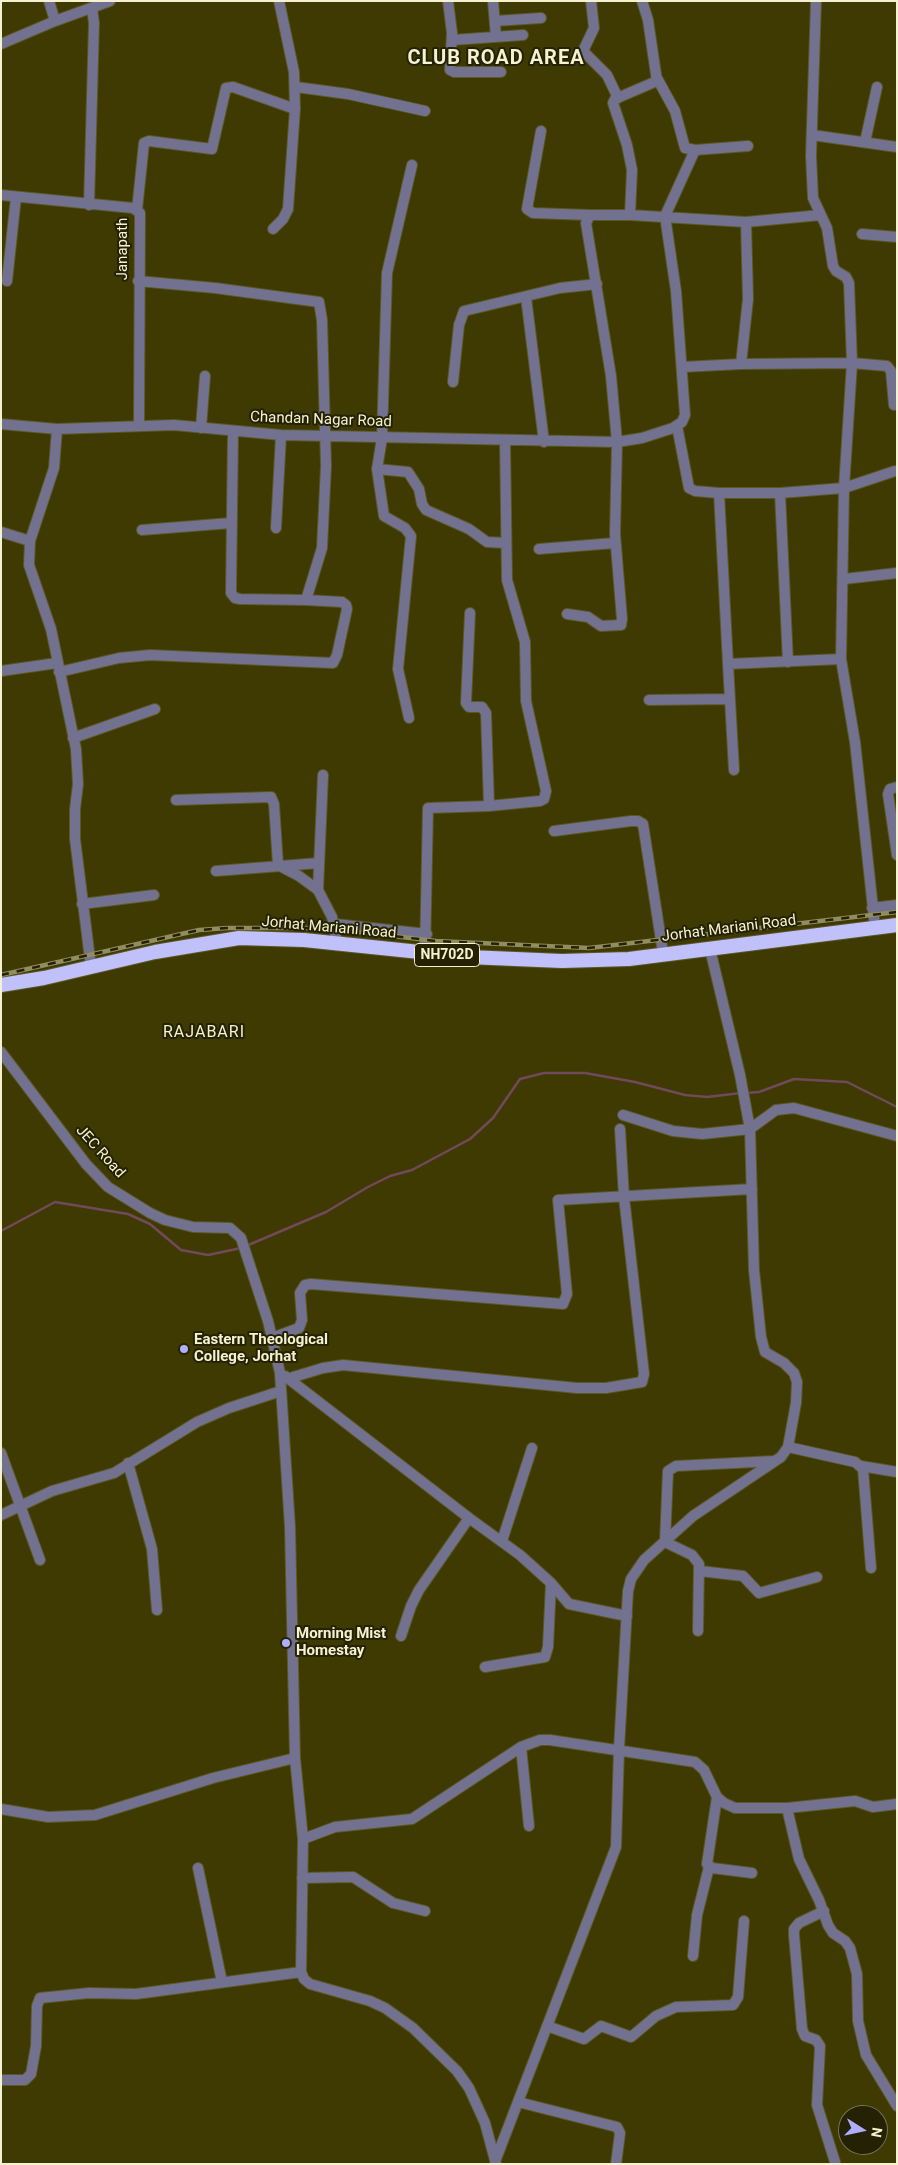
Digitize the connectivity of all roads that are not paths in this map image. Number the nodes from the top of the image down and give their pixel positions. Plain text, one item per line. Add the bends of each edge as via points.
1 (49, 1) edge
2 (110, 1) edge
3 (279, 1) edge
4 (448, 1) edge
5 (493, 1) edge
6 (642, 1) edge
7 (816, 1) edge
8 (594, 2) edge
9 (92, 8) junction
10 (541, 18) dead end
11 (55, 20) junction
12 (495, 21) junction
13 (524, 35) dead end
14 (496, 36) junction
15 (452, 40) junction
16 (1, 44) edge
17 (501, 72) dead end
18 (657, 78) junction
19 (296, 87) junction
20 (876, 87) dead end
21 (618, 98) junction
22 (295, 109) junction
23 (425, 111) dead end
24 (541, 131) dead end
25 (812, 136) junction
26 (866, 142) junction
27 (748, 146) dead end
28 (897, 148) edge
29 (695, 150) junction
30 (412, 166) dead end
31 (1, 195) edge
32 (16, 197) junction
33 (89, 205) junction
34 (137, 210) junction
35 (590, 215) junction
36 (630, 215) junction
37 (822, 215) junction
38 (665, 216) junction
39 (746, 222) junction
40 (273, 229) dead end
41 (862, 234) dead end
42 (897, 237) edge
43 (7, 281) dead end
44 (138, 281) junction
45 (597, 284) junction
46 (526, 297) junction
47 (852, 363) junction
48 (741, 364) junction
49 (682, 367) junction
50 (205, 376) dead end
51 (453, 382) dead end
52 (894, 405) dead end
53 (1, 424) edge
54 (138, 425) junction
55 (677, 426) junction
56 (201, 428) junction
57 (56, 429) junction
58 (233, 432) junction
59 (281, 435) junction
60 (325, 437) junction
61 (382, 438) junction
62 (505, 441) junction
63 (544, 442) junction
64 (617, 442) junction
65 (377, 469) junction
66 (896, 474) edge
67 (844, 488) junction
68 (719, 493) junction
69 (780, 493) junction
70 (231, 523) junction
71 (276, 528) dead end
72 (142, 530) dead end
73 (1, 532) edge
74 (30, 541) junction
75 (506, 543) junction
76 (615, 543) junction
77 (539, 549) dead end
78 (897, 572) edge
79 (844, 579) junction
80 (306, 600) junction
81 (470, 613) dead end
82 (567, 614) dead end
83 (842, 659) junction
84 (788, 662) junction
85 (728, 664) junction
86 (58, 667) junction
87 (1, 671) edge
88 (730, 699) junction
89 (649, 700) dead end
90 (155, 709) dead end
91 (409, 718) dead end
92 (73, 738) junction
93 (734, 770) dead end
94 (323, 775) dead end
95 (897, 787) edge
96 (176, 800) dead end
97 (489, 806) junction
98 (554, 831) dead end
99 (897, 855) edge
100 (319, 863) junction
101 (278, 864) junction
102 (216, 871) dead end
103 (318, 890) junction
104 (154, 895) dead end
105 (82, 904) junction
106 (897, 905) edge
107 (872, 908) junction
108 (335, 924) junction
109 (897, 925) edge
110 (875, 927) junction
111 (427, 934) junction
112 (337, 943) junction
113 (710, 949) junction
114 (425, 953) junction
115 (663, 953) junction
116 (90, 967) junction
117 (1, 985) edge
118 (1, 1052) edge
119 (6, 1066) edge
120 (623, 1115) dead end
121 (620, 1129) dead end
122 (750, 1129) junction
123 (897, 1136) edge
124 (752, 1190) junction
125 (624, 1197) junction
126 (272, 1338) junction
127 (285, 1376) junction
128 (280, 1391) junction
129 (788, 1447) junction
130 (532, 1448) dead end
131 (1, 1453) edge
132 (775, 1461) junction
133 (128, 1463) junction
134 (861, 1466) junction
135 (897, 1472) edge
136 (21, 1505) junction
137 (1, 1515) edge
138 (469, 1518) junction
139 (502, 1541) junction
140 (665, 1542) junction
141 (40, 1560) dead end
142 (871, 1568) dead end
143 (700, 1571) junction
144 (817, 1577) dead end
145 (551, 1583) junction
146 (157, 1610) dead end
147 (627, 1616) junction
148 (698, 1631) dead end
149 (401, 1636) dead end
150 (485, 1667) dead end
151 (521, 1747) junction
152 (619, 1749) junction
153 (295, 1758) junction
154 (717, 1797) junction
155 (897, 1804) edge
156 (787, 1808) junction
157 (1, 1809) edge
158 (529, 1826) dead end
159 (302, 1839) junction
160 (709, 1867) junction
161 (198, 1868) dead end
162 (752, 1873) dead end
163 (302, 1878) junction
164 (425, 1911) dead end
165 (824, 1911) junction
166 (744, 1921) dead end
167 (693, 1956) dead end
168 (301, 1972) junction
169 (222, 1982) junction
170 (547, 2026) junction
171 (1, 2080) edge
172 (518, 2102) junction
173 (897, 2106) edge
174 (496, 2162) edge
175 (835, 2162) dead end
176 (616, 2164) edge

1 - 11 street
2 - 9 street
3 - 19 street
4 - 15 street
5 - 12 street
6 - 18 street
7 - 25 street
8 - 21 street via 594,28 583,52 607,75
9 - 11 street
9 - 33 street
10 - 12 street
11 - 16 street
12 - 14 street
13 - 14 street
14 - 15 street
15 - 17 street via 451,71
18 - 21 street via 654,83
18 - 29 street via 675,110 682,143 685,148
19 - 22 street
19 - 23 street via 348,94
20 - 26 street
21 - 36 street via 614,106 632,170
22 - 34 street via 226,88 212,149 144,143
22 - 40 street via 288,209
24 - 35 street via 527,209 533,213
25 - 26 street
25 - 37 street via 812,190 815,205
26 - 28 street
27 - 29 street
29 - 38 street
30 - 61 street via 387,273
31 - 32 street, Janapath
32 - 33 street, Janapath
32 - 43 street
33 - 34 street, Janapath
34 - 44 street, Janapath via 141,218
35 - 36 street
35 - 45 street via 586,223
36 - 38 street
37 - 39 street
37 - 47 street via 833,266 849,282
38 - 39 street
38 - 49 street via 676,291
39 - 48 street via 748,299
41 - 42 street
44 - 54 street, Janapath
44 - 60 street via 319,302
45 - 46 street via 560,288
45 - 64 street
46 - 51 street via 468,310 461,315
46 - 63 street
47 - 48 street
47 - 52 street via 889,367
47 - 67 street
48 - 49 street
49 - 55 street via 686,409 682,422
50 - 56 street
53 - 57 street, Chandan Nagar Road
54 - 56 street, Chandan Nagar Road
54 - 57 street, Chandan Nagar Road
55 - 64 street, Chandan Nagar Road via 642,438
55 - 68 street via 689,488
56 - 58 street, Chandan Nagar Road
57 - 74 street via 54,468
58 - 59 street, Chandan Nagar Road
58 - 70 street
59 - 60 street, Chandan Nagar Road
59 - 71 street
60 - 61 street, Chandan Nagar Road
60 - 80 street via 322,548
61 - 62 street, Chandan Nagar Road
61 - 65 street
62 - 63 street, Chandan Nagar Road
62 - 75 street
63 - 64 street, Chandan Nagar Road
64 - 76 street
65 - 75 street via 408,472 420,489 426,510 469,529 487,542
65 - 91 street via 384,516 405,528 411,536 398,669
66 - 67 street
67 - 69 street
67 - 79 street
68 - 69 street
68 - 85 street
69 - 84 street
70 - 72 street
70 - 80 street via 230,592 235,598
73 - 74 street
74 - 86 street via 29,565 48,618
75 - 97 street via 508,588 525,642 526,701 546,795 540,801
76 - 77 street
76 - 82 street via 621,625 601,626 588,617
78 - 79 street
79 - 83 street
80 - 86 street via 346,604 333,663 144,655
81 - 97 street via 466,702 469,708 482,708 486,713
83 - 84 street
83 - 107 street via 855,742
84 - 85 street
85 - 88 street
86 - 87 street
86 - 92 street
88 - 89 street
88 - 93 street
90 - 92 street
92 - 105 street via 78,773 75,839
94 - 100 street
95 - 99 street via 890,789 888,794
96 - 101 street via 271,797
97 - 111 street via 428,808
98 - 115 street via 631,821 643,824
100 - 101 street
100 - 103 street
101 - 102 street
101 - 103 street
103 - 108 street
104 - 105 street
105 - 116 street
106 - 107 street
107 - 110 street
108 - 111 street
108 - 112 street
109 - 110 highway, Jorhat Mariani Road / NH702D
110 - 113 highway, Jorhat Mariani Road / NH702D
111 - 114 street
112 - 114 highway, Jorhat Mariani Road / NH702D
112 - 116 highway, Jorhat Mariani Road / NH702D via 239,938
113 - 115 highway, Jorhat Mariani Road / NH702D
113 - 122 street
114 - 115 highway, Jorhat Mariani Road / NH702D via 562,962 629,959
116 - 117 highway, Jorhat Mariani Road / NH702D
118 - 119 street, JEC Road
119 - 126 street, JEC Road via 108,1187 165,1220 193,1227 230,1228 241,1238
120 - 122 street via 683,1133
121 - 125 street
122 - 123 street via 776,1110 794,1108
122 - 124 street
124 - 125 street
124 - 129 street via 754,1270 762,1346 769,1356 791,1368 797,1382 798,1394
125 - 126 street via 558,1200 567,1294 563,1304 311,1284 302,1288 299,1328
125 - 127 street via 644,1374 642,1382 606,1388 577,1388 343,1366
126 - 127 street, JEC Road
127 - 128 street, JEC Road
127 - 138 street
128 - 133 street via 197,1422
128 - 153 street, JEC Road via 290,1526
129 - 132 street
129 - 134 street
130 - 139 street
131 - 136 street
132 - 140 street via 713,1502
132 - 140 street via 670,1468 666,1481
133 - 136 street via 114,1473 52,1491
133 - 146 street via 152,1549
134 - 135 street
134 - 142 street
136 - 137 street
136 - 141 street
138 - 139 street
138 - 149 street via 419,1590
139 - 145 street
140 - 143 street via 695,1557
140 - 147 street via 644,1560 631,1579
143 - 144 street via 744,1576 759,1593
143 - 148 street
145 - 147 street via 570,1604
145 - 150 street via 545,1657
147 - 152 street
151 - 152 street via 550,1740
151 - 158 street
151 - 159 street via 412,1819 335,1827
152 - 154 street via 695,1762 704,1770
152 - 170 street via 616,1846
153 - 157 street via 213,1778 95,1816 48,1817
153 - 159 street, JEC Road
154 - 156 street via 735,1808
154 - 160 street via 707,1860
155 - 156 street via 873,1807 850,1801
156 - 165 street via 799,1859
159 - 163 street, JEC Road
160 - 162 street
160 - 167 street via 695,1924
161 - 169 street
163 - 164 street via 353,1877 393,1903
163 - 168 street, JEC Road
165 - 173 street via 832,1933 850,1948 857,1974 858,2021 863,2047
165 - 175 street via 799,1923 794,1935 802,2029 805,2036 816,2040 820,2046 818,2105
166 - 170 street via 738,1996 733,2005 676,2007 656,2016 631,2037 601,2026 584,2039
168 - 169 street
168 - 174 street via 310,1984 370,2001 413,2028 457,2071 469,2088 480,2109
169 - 171 street via 136,1994 89,1993 40,1998 36,2006 36,2046 31,2074 25,2080
170 - 172 street
172 - 174 street
172 - 176 street via 617,2127 620,2133

